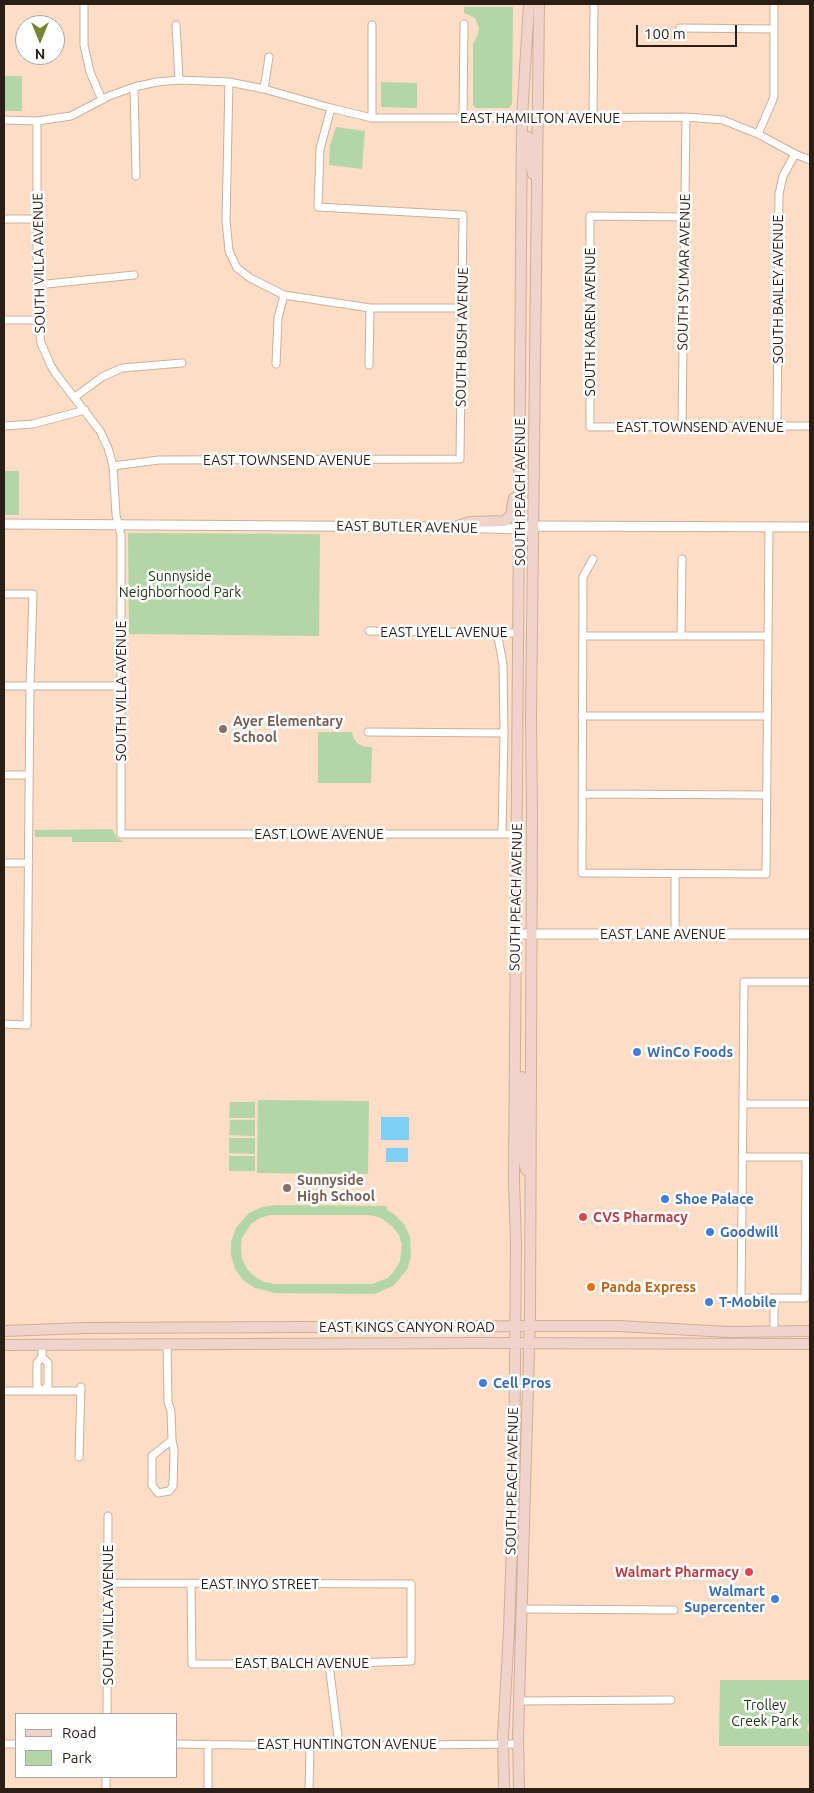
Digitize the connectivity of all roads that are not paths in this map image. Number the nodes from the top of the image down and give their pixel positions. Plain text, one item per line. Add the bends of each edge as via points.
1 (84, 4) edge
2 (529, 4) edge
3 (539, 4) edge
4 (594, 4) edge
5 (774, 4) edge
6 (464, 24) dead end
7 (176, 25) dead end
8 (372, 25) dead end
9 (680, 28) dead end
10 (774, 29) junction
11 (270, 57) dead end
12 (179, 80) junction
13 (229, 82) junction
14 (134, 87) junction
15 (264, 90) junction
16 (102, 100) junction
17 (331, 108) junction
18 (686, 116) junction
19 (594, 117) junction
20 (372, 118) junction
21 (463, 118) junction
22 (522, 118) junction
23 (538, 118) junction
24 (4, 120) edge
25 (38, 121) junction
26 (758, 134) junction
27 (795, 154) junction
28 (810, 160) edge
29 (136, 176) dead end
30 (685, 217) junction
31 (4, 219) edge
32 (37, 219) junction
33 (536, 225) junction
34 (134, 275) dead end
35 (38, 285) junction
36 (284, 294) junction
37 (370, 308) junction
38 (462, 308) junction
39 (4, 320) edge
40 (38, 320) junction
41 (182, 363) dead end
42 (276, 364) dead end
43 (369, 365) dead end
44 (75, 397) junction
45 (85, 410) junction
46 (4, 426) edge
47 (810, 426) edge
48 (590, 427) joint
49 (682, 427) junction
50 (778, 427) junction
51 (460, 459) joint
52 (113, 466) junction
53 (520, 467) junction
54 (4, 524) edge
55 (118, 524) junction
56 (532, 526) junction
57 (454, 527) junction
58 (769, 527) junction
59 (810, 527) edge
60 (520, 529) junction
61 (593, 559) dead end
62 (682, 559) dead end
63 (4, 594) edge
64 (369, 632) dead end
65 (497, 632) junction
66 (519, 633) junction
67 (583, 636) junction
68 (680, 636) junction
69 (768, 636) junction
70 (4, 686) edge
71 (30, 686) junction
72 (121, 686) junction
73 (582, 716) junction
74 (767, 716) junction
75 (368, 732) dead end
76 (504, 733) junction
77 (4, 775) edge
78 (29, 775) junction
79 (582, 794) junction
80 (766, 795) junction
81 (121, 834) joint
82 (502, 834) junction
83 (517, 834) junction
84 (4, 863) edge
85 (29, 863) junction
86 (675, 874) junction
87 (531, 883) junction
88 (516, 934) junction
89 (532, 934) junction
90 (675, 934) junction
91 (810, 934) edge
92 (810, 982) edge
93 (516, 1012) junction
94 (4, 1024) edge
95 (515, 1099) junction
96 (531, 1099) junction
97 (743, 1104) junction
98 (810, 1104) edge
99 (742, 1157) junction
100 (530, 1186) junction
101 (774, 1298) junction
102 (514, 1326) junction
103 (530, 1326) junction
104 (4, 1331) edge
105 (810, 1331) edge
106 (774, 1332) junction
107 (4, 1344) edge
108 (42, 1344) junction
109 (514, 1344) junction
110 (529, 1344) junction
111 (810, 1344) edge
112 (167, 1345) junction
113 (42, 1357) junction
114 (4, 1391) edge
115 (42, 1391) junction
116 (172, 1440) junction
117 (80, 1457) dead end
118 (514, 1486) junction
119 (108, 1516) dead end
120 (512, 1531) junction
121 (524, 1544) junction
122 (109, 1583) junction
123 (191, 1584) junction
124 (522, 1609) junction
125 (674, 1610) dead end
126 (509, 1631) junction
127 (412, 1661) joint
128 (329, 1664) junction
129 (670, 1700) dead end
130 (519, 1701) junction
131 (107, 1713) edge
132 (503, 1743) junction
133 (178, 1744) edge
134 (208, 1744) junction
135 (518, 1744) junction
136 (339, 1745) junction
137 (310, 1746) junction
138 (208, 1789) edge
139 (309, 1789) edge
140 (504, 1789) edge
141 (518, 1789) edge

1 - 16 street via 84,45 90,72
2 - 22 main road, SOUTH PEACH AVENUE
3 - 23 main road, SOUTH PEACH AVENUE
4 - 19 street
5 - 10 street
6 - 21 street
7 - 12 street
8 - 20 street
9 - 10 street
10 - 26 street via 774,96
11 - 15 street
12 - 13 street, EAST HAMILTON AVENUE
12 - 14 street, EAST HAMILTON AVENUE
13 - 15 street, EAST HAMILTON AVENUE
13 - 36 street via 226,220 229,251 237,268
14 - 16 street, EAST HAMILTON AVENUE
14 - 29 street
15 - 17 street, EAST HAMILTON AVENUE
16 - 25 street, EAST HAMILTON AVENUE via 71,116
17 - 20 street, EAST HAMILTON AVENUE
17 - 38 street, SOUTH BUSH AVENUE via 320,149 318,207 463,215
18 - 19 street, EAST HAMILTON AVENUE
18 - 26 street, EAST HAMILTON AVENUE via 723,120
18 - 30 street, SOUTH SYLMAR AVENUE
19 - 23 street, EAST HAMILTON AVENUE
20 - 21 street, EAST HAMILTON AVENUE
21 - 22 street, EAST HAMILTON AVENUE
22 - 23 street, EAST HAMILTON AVENUE
22 - 33 main road via 528,127
22 - 53 main road, SOUTH PEACH AVENUE
23 - 33 main road, SOUTH PEACH AVENUE
24 - 25 street, EAST HAMILTON AVENUE
25 - 32 street, SOUTH VILLA AVENUE
26 - 27 street, EAST HAMILTON AVENUE
27 - 28 street, EAST HAMILTON AVENUE
27 - 50 street, SOUTH BAILEY AVENUE via 783,176 779,194
30 - 48 street, SOUTH KAREN AVENUE via 590,216
30 - 49 street, SOUTH SYLMAR AVENUE
31 - 32 street
32 - 35 street, SOUTH VILLA AVENUE
33 - 56 main road, SOUTH PEACH AVENUE
34 - 35 street
35 - 40 street, SOUTH VILLA AVENUE
36 - 37 street
36 - 42 street via 278,318
37 - 38 street
37 - 43 street
38 - 51 street, SOUTH BUSH AVENUE
39 - 40 street
40 - 44 street, SOUTH VILLA AVENUE via 41,343 50,366
41 - 44 street via 122,368 102,377
44 - 45 street, SOUTH VILLA AVENUE
45 - 46 street via 33,424
45 - 52 street, SOUTH VILLA AVENUE via 104,439
47 - 50 street, EAST TOWNSEND AVENUE
48 - 49 street, EAST TOWNSEND AVENUE
49 - 50 street, EAST TOWNSEND AVENUE
51 - 52 street, EAST TOWNSEND AVENUE via 159,460
52 - 55 street, SOUTH VILLA AVENUE
53 - 57 main road via 516,475 514,509 508,519 470,522
53 - 60 main road, SOUTH PEACH AVENUE
54 - 55 street, EAST BUTLER AVENUE
55 - 57 street, EAST BUTLER AVENUE
55 - 72 street, SOUTH VILLA AVENUE via 121,544
56 - 58 street, EAST BUTLER AVENUE
56 - 60 street, EAST BUTLER AVENUE
56 - 87 main road, SOUTH PEACH AVENUE
57 - 60 street, EAST BUTLER AVENUE
58 - 59 street, EAST BUTLER AVENUE
58 - 69 street
60 - 66 main road, SOUTH PEACH AVENUE
61 - 67 street via 583,577
62 - 68 street
63 - 71 street via 32,594
64 - 65 street, EAST LYELL AVENUE
65 - 66 street, EAST LYELL AVENUE
65 - 76 street, SOUTH PEACH AVENUE via 503,664
66 - 83 main road, SOUTH PEACH AVENUE
67 - 68 street
67 - 73 street
68 - 69 street
69 - 74 street
70 - 71 street
71 - 72 street
71 - 78 street
72 - 81 street, SOUTH VILLA AVENUE
73 - 74 street
73 - 79 street
74 - 80 street
75 - 76 street
76 - 82 street, SOUTH PEACH AVENUE
77 - 78 street
78 - 85 street
79 - 80 street
79 - 86 street via 582,874
80 - 86 street via 766,874
81 - 82 street, EAST LOWE AVENUE
82 - 83 street, EAST LOWE AVENUE
83 - 87 main road via 526,841 527,879
83 - 88 main road, SOUTH PEACH AVENUE
84 - 85 street
85 - 94 street via 27,1025
86 - 90 street
87 - 89 main road, SOUTH PEACH AVENUE
88 - 89 street, EAST LANE AVENUE
88 - 93 main road, SOUTH PEACH AVENUE
89 - 90 street, EAST LANE AVENUE
89 - 96 main road, SOUTH PEACH AVENUE
90 - 91 street, EAST LANE AVENUE
92 - 97 street via 744,982
93 - 95 main road, SOUTH PEACH AVENUE
93 - 96 main road via 522,1038 522,1092 524,1097
95 - 100 main road via 523,1108 523,1157
95 - 102 main road, SOUTH PEACH AVENUE
96 - 100 main road, SOUTH PEACH AVENUE
97 - 98 street
97 - 99 street
99 - 101 street via 741,1298
99 - 101 street via 806,1157 805,1298
100 - 103 main road, SOUTH PEACH AVENUE
101 - 106 street
102 - 103 main road, EAST KINGS CANYON ROAD
102 - 104 main road, EAST KINGS CANYON ROAD
102 - 109 main road, SOUTH PEACH AVENUE
103 - 106 main road, EAST KINGS CANYON ROAD
103 - 110 main road, SOUTH PEACH AVENUE
105 - 106 main road, EAST KINGS CANYON ROAD
107 - 108 main road, EAST KINGS CANYON ROAD
108 - 112 main road, EAST KINGS CANYON ROAD
108 - 113 street
109 - 110 main road, EAST KINGS CANYON ROAD
109 - 112 main road, EAST KINGS CANYON ROAD
109 - 118 main road, SOUTH PEACH AVENUE
110 - 111 main road, EAST KINGS CANYON ROAD
110 - 121 main road, SOUTH PEACH AVENUE
112 - 116 street
113 - 115 street via 37,1363 37,1386
113 - 115 street via 48,1363 48,1386
114 - 115 street
115 - 117 street via 81,1389
116 - 116 street via 173,1486 170,1491 158,1493 152,1485 152,1456
118 - 120 main road, SOUTH PEACH AVENUE
118 - 121 main road via 519,1493 519,1531
119 - 122 street, SOUTH VILLA AVENUE
120 - 124 main road via 517,1561 517,1603
120 - 126 main road, SOUTH PEACH AVENUE
121 - 124 main road, SOUTH PEACH AVENUE
122 - 123 street, EAST INYO STREET
122 - 131 street, SOUTH VILLA AVENUE
123 - 127 street, EAST INYO STREET via 412,1584
123 - 128 street, EAST BALCH AVENUE via 192,1664
124 - 125 street
124 - 130 main road, SOUTH PEACH AVENUE
126 - 130 main road via 514,1660 513,1691
126 - 132 main road, SOUTH PEACH AVENUE
127 - 128 street, EAST BALCH AVENUE
128 - 136 street
129 - 130 street
130 - 135 main road, SOUTH PEACH AVENUE
132 - 135 street, EAST HUNTINGTON AVENUE
132 - 136 street, EAST HUNTINGTON AVENUE
132 - 140 main road, SOUTH PEACH AVENUE
133 - 134 street, EAST HUNTINGTON AVENUE
134 - 137 street, EAST HUNTINGTON AVENUE
134 - 138 street
135 - 141 main road, SOUTH PEACH AVENUE
136 - 137 street, EAST HUNTINGTON AVENUE
137 - 139 street

